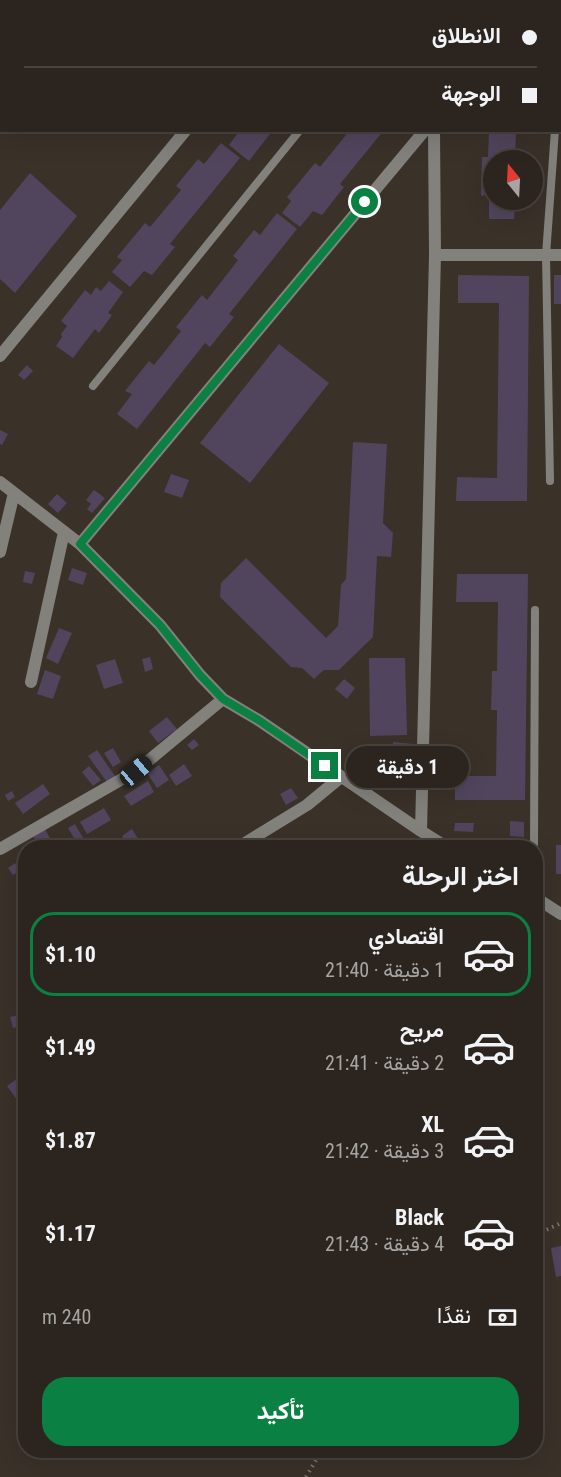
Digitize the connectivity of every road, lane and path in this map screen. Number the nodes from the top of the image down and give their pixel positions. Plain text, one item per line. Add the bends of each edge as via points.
1 (184, 132) edge
2 (298, 132) edge
3 (423, 132) edge
4 (434, 132) edge
5 (555, 132) edge
6 (435, 255) junction
7 (546, 255) junction
8 (561, 255) edge
9 (0, 356) edge
10 (93, 386) dead end
11 (550, 481) dead end
12 (0, 482) edge
13 (14, 493) junction
14 (64, 532) junction
15 (80, 544) junction
16 (0, 552) edge
17 (535, 610) dead end
18 (31, 682) dead end
19 (223, 699) junction
20 (341, 777) junction
21 (421, 831) junction
22 (250, 840) edge
23 (435, 840) edge
24 (534, 840) edge
25 (0, 849) edge
26 (543, 902) edge
27 (561, 914) edge
28 (561, 1223) edge
29 (543, 1232) edge
30 (317, 1458) edge
31 (306, 1477) edge

1 - 9 street
2 - 10 lane
3 - 15 street
4 - 6 street
5 - 7 lane
6 - 7 street
6 - 21 street
7 - 8 street
7 - 11 lane
12 - 13 street
13 - 14 street
13 - 16 street
14 - 15 street
14 - 18 street
15 - 19 street via 160,625
17 - 24 lane
19 - 20 street
19 - 25 street via 136,771
20 - 21 street
20 - 22 street via 307,805
21 - 23 street
26 - 27 street
28 - 29 path
30 - 31 path

